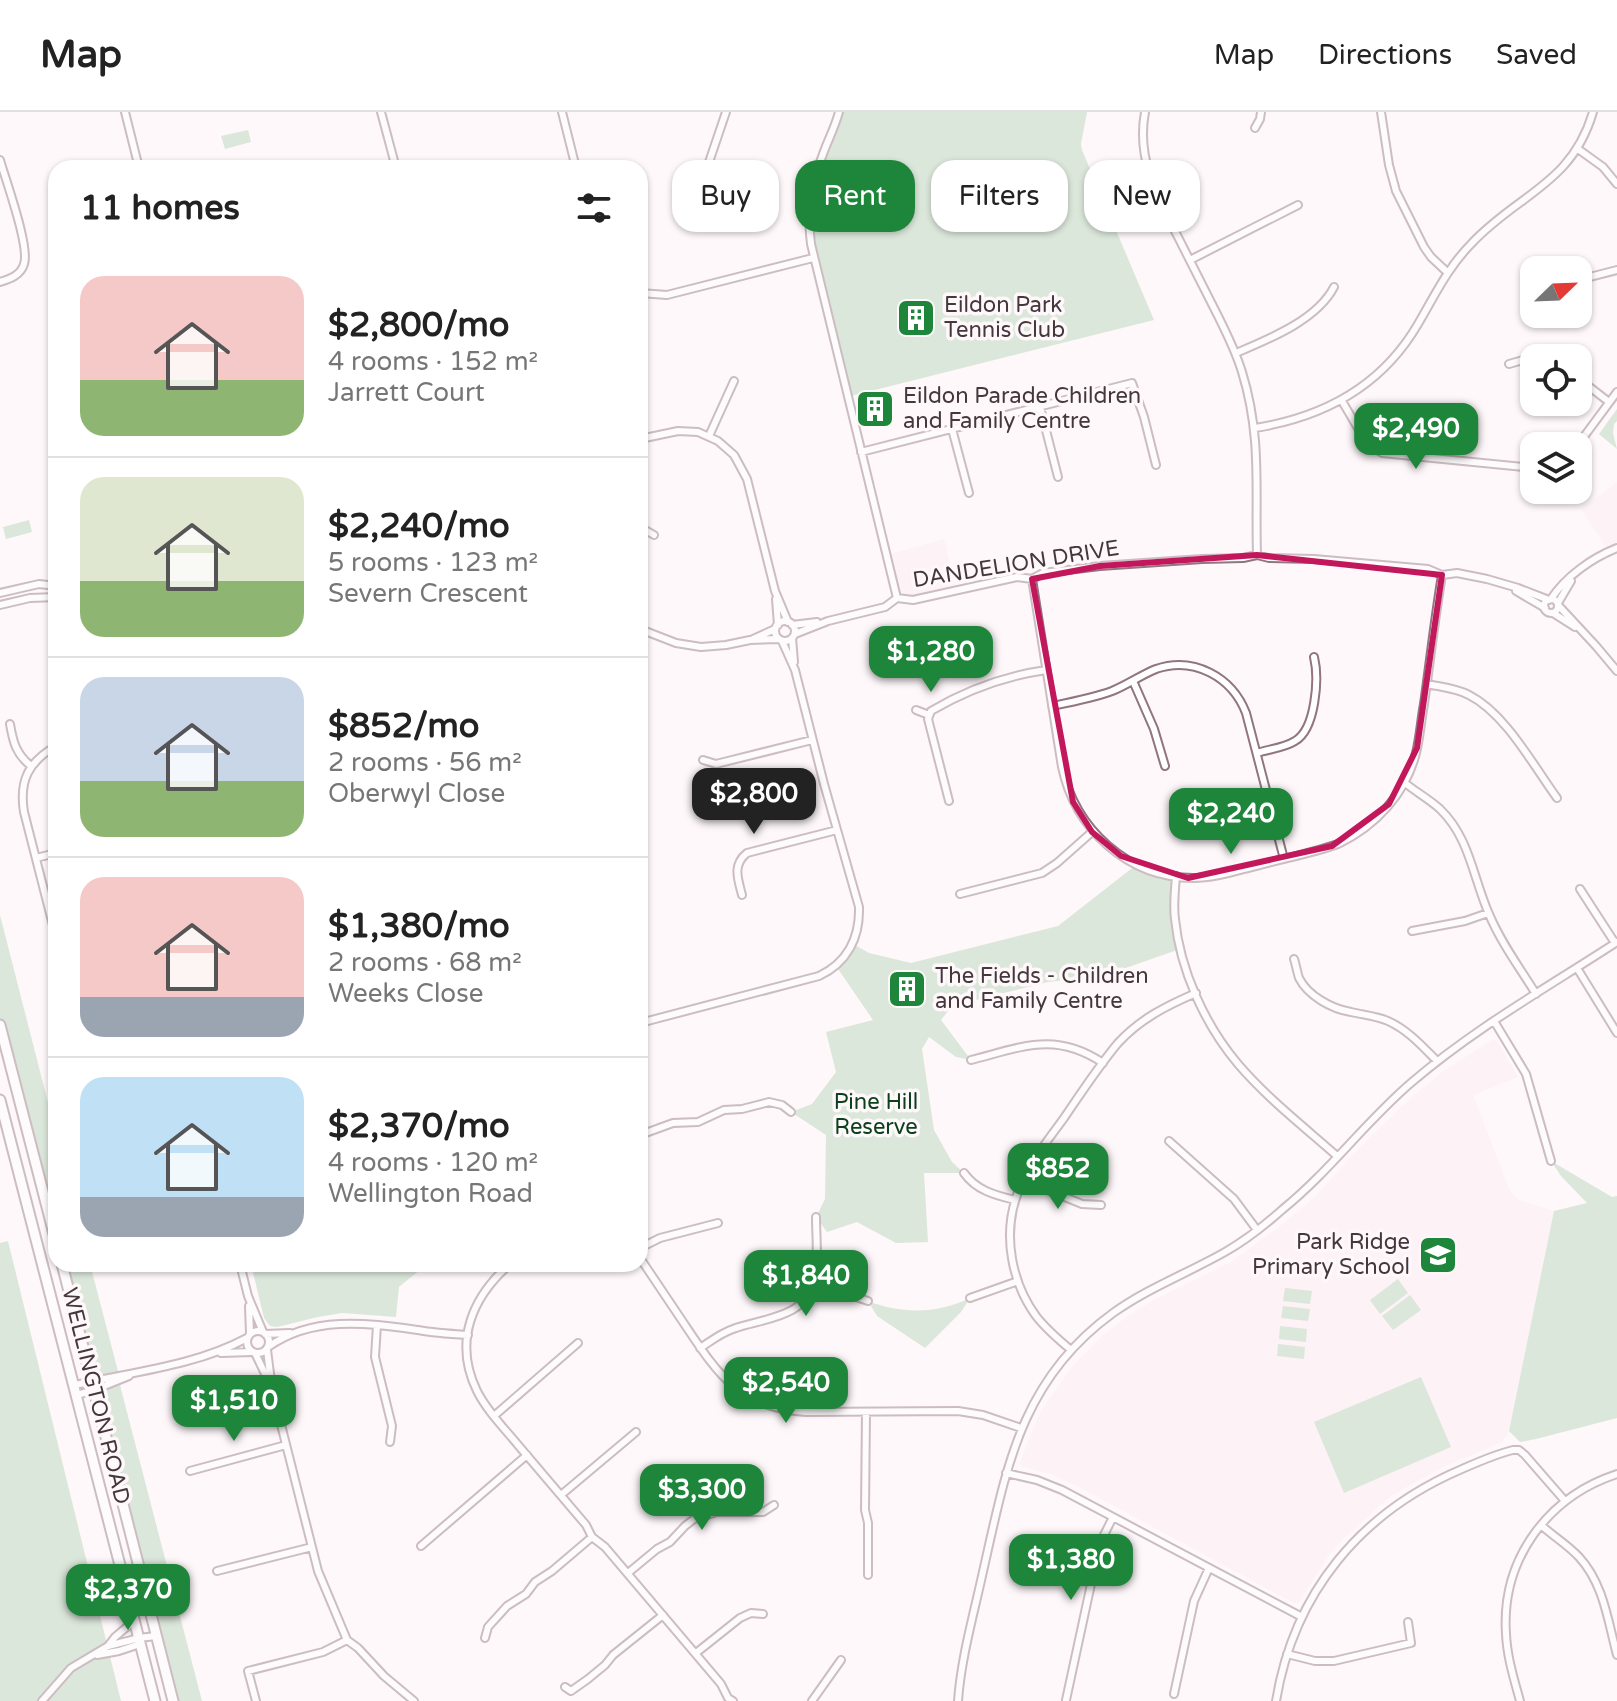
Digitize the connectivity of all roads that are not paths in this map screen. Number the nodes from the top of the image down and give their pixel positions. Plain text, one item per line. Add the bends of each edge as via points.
1 (125, 112) edge
2 (381, 112) edge
3 (562, 112) edge
4 (726, 112) edge
5 (839, 112) edge
6 (1145, 112) edge
7 (1261, 112) edge
8 (1381, 112) edge
9 (1593, 112) edge
10 (1255, 128) dead end
11 (1578, 149) junction
12 (0, 160) edge
13 (137, 160) edge
14 (394, 160) edge
15 (574, 160) edge
16 (710, 160) edge
17 (1617, 184) edge
18 (1298, 205) dead end
19 (813, 258) junction
20 (1190, 260) junction
21 (1617, 270) edge
22 (1447, 272) junction
23 (1592, 276) edge
24 (0, 282) edge
25 (1334, 287) dead end
26 (648, 294) edge
27 (1236, 353) junction
28 (1520, 361) edge
29 (1509, 364) dead end
30 (734, 381) dead end
31 (1592, 389) edge
32 (1617, 392) edge
33 (1342, 401) junction
34 (1609, 402) junction
35 (1040, 407) junction
36 (1255, 428) junction
37 (952, 429) junction
38 (1587, 432) edge
39 (709, 436) junction
40 (648, 437) edge
41 (861, 452) junction
42 (1156, 465) dead end
43 (1520, 467) edge
44 (1058, 477) dead end
45 (969, 493) dead end
46 (648, 532) edge
47 (654, 535) dead end
48 (1617, 548) edge
49 (1257, 555) junction
50 (1442, 575) junction
51 (1032, 579) junction
52 (1498, 583) junction
53 (48, 585) edge
54 (775, 591) junction
55 (1, 592) edge
56 (48, 597) edge
57 (897, 598) junction
58 (1554, 602) junction
59 (2, 604) edge
60 (1545, 608) junction
61 (1553, 613) junction
62 (828, 621) junction
63 (790, 623) junction
64 (776, 627) junction
65 (1582, 631) junction
66 (648, 632) edge
67 (793, 636) junction
68 (750, 640) junction
69 (780, 640) junction
70 (1314, 657) dead end
71 (795, 670) junction
72 (1046, 670) junction
73 (1617, 671) edge
74 (1133, 681) junction
75 (1427, 684) junction
76 (1052, 706) junction
77 (916, 710) dead end
78 (929, 715) junction
79 (10, 724) dead end
80 (812, 740) junction
81 (48, 751) edge
82 (1257, 753) junction
83 (703, 760) dead end
84 (31, 766) junction
85 (1165, 766) dead end
86 (1405, 783) junction
87 (1557, 798) dead end
88 (949, 801) dead end
89 (837, 830) junction
90 (1092, 832) junction
91 (48, 855) edge
92 (36, 858) junction
93 (1284, 859) junction
94 (1176, 876) junction
95 (1580, 889) dead end
96 (960, 894) dead end
97 (742, 895) dead end
98 (48, 905) edge
99 (1488, 913) junction
100 (1412, 931) dead end
101 (1616, 942) edge
102 (1294, 959) dead end
103 (1577, 968) junction
104 (1196, 993) junction
105 (1536, 994) junction
106 (648, 1021) edge
107 (1494, 1021) junction
108 (0, 1025) edge
109 (1617, 1033) edge
110 (971, 1060) dead end
111 (1437, 1061) junction
112 (1103, 1063) junction
113 (0, 1100) edge
114 (791, 1112) dead end
115 (648, 1132) edge
116 (1169, 1141) dead end
117 (1337, 1156) junction
118 (1551, 1161) dead end
119 (964, 1173) dead end
120 (1023, 1180) junction
121 (1015, 1200) junction
122 (1101, 1205) dead end
123 (48, 1211) edge
124 (816, 1217) dead end
125 (718, 1223) dead end
126 (1257, 1230) junction
127 (648, 1244) edge
128 (648, 1270) edge
129 (64, 1272) edge
130 (242, 1272) edge
131 (502, 1272) edge
132 (1018, 1281) junction
133 (814, 1283) junction
134 (248, 1296) junction
135 (970, 1298) dead end
136 (868, 1301) dead end
137 (377, 1325) junction
138 (297, 1332) junction
139 (264, 1333) junction
140 (468, 1335) junction
141 (249, 1336) junction
142 (578, 1343) dead end
143 (267, 1348) junction
144 (700, 1348) junction
145 (1071, 1350) junction
146 (254, 1352) junction
147 (214, 1353) junction
148 (93, 1386) junction
149 (272, 1389) junction
150 (76, 1390) junction
151 (866, 1412) junction
152 (494, 1416) junction
153 (1021, 1428) junction
154 (636, 1432) dead end
155 (390, 1442) dead end
156 (1520, 1442) dead end
157 (286, 1445) junction
158 (1519, 1450) junction
159 (527, 1455) junction
160 (190, 1471) dead end
161 (1006, 1473) junction
162 (1617, 1474) edge
163 (561, 1495) junction
164 (1565, 1501) junction
165 (774, 1505) dead end
166 (763, 1512) junction
167 (1113, 1517) junction
168 (768, 1523) dead end
169 (1541, 1525) junction
170 (592, 1537) junction
171 (421, 1546) dead end
172 (312, 1547) junction
173 (1209, 1568) junction
174 (217, 1571) dead end
175 (628, 1573) junction
176 (868, 1575) dead end
177 (750, 1603) dead end
178 (751, 1613) junction
179 (763, 1614) dead end
180 (663, 1615) junction
181 (1302, 1617) junction
182 (135, 1620) junction
183 (1408, 1622) dead end
184 (476, 1623) dead end
185 (488, 1627) junction
186 (156, 1636) junction
187 (485, 1638) dead end
188 (347, 1640) junction
189 (140, 1641) junction
190 (108, 1646) junction
191 (696, 1653) junction
192 (1287, 1654) junction
193 (94, 1655) junction
194 (1617, 1655) edge
195 (841, 1660) dead end
196 (1174, 1694) dead end
197 (728, 1700) edge
198 (1066, 1700) edge
199 (42, 1701) edge
200 (155, 1701) edge
201 (173, 1701) edge
202 (256, 1701) edge
203 (414, 1701) edge
204 (569, 1701) edge
205 (812, 1701) edge
206 (958, 1701) edge
207 (1276, 1701) edge
208 (1520, 1701) edge

1 - 13 street
2 - 14 street
3 - 15 street
4 - 16 street
5 - 19 street via 812,192
6 - 20 street via 1148,172
7 - 10 street
8 - 22 street via 1396,191 1424,247
9 - 11 street
11 - 17 street
11 - 22 street via 1550,181 1492,223
12 - 24 street via 26,254 21,271
18 - 20 street
19 - 26 street via 667,295
19 - 41 street
20 - 27 street
21 - 23 street
22 - 33 street via 1401,350
25 - 27 street via 1306,316
27 - 36 street
28 - 29 street
30 - 39 street
31 - 34 street
32 - 34 street
33 - 36 street via 1295,420
33 - 43 street via 1366,442 1382,453
34 - 38 street
35 - 37 street
35 - 42 street via 1133,383
35 - 44 street
36 - 49 street
37 - 41 street
37 - 45 street
39 - 40 street via 678,431
39 - 54 street via 742,468
41 - 57 street
46 - 47 street
48 - 58 street via 1588,562 1561,586
49 - 50 street, DANDELION DRIVE via 1428,569
49 - 51 street, DANDELION DRIVE via 1100,566
50 - 52 street, DANDELION DRIVE via 1457,573
50 - 75 street
51 - 57 street, DANDELION DRIVE via 1017,577 913,600
51 - 72 street
52 - 58 street, DANDELION DRIVE
52 - 60 street, DANDELION DRIVE
53 - 55 street
54 - 63 street
54 - 64 street
55 - 59 street
56 - 59 street
57 - 62 street, DANDELION DRIVE via 885,607
58 - 60 street
58 - 61 street
58 - 65 street, DANDELION DRIVE
60 - 61 street, DANDELION DRIVE
61 - 65 street, DANDELION DRIVE
62 - 63 street, DANDELION DRIVE
62 - 67 street, DANDELION DRIVE
63 - 64 street
63 - 67 street
64 - 68 street
64 - 69 street
65 - 73 street, DANDELION DRIVE
66 - 68 street via 701,647
67 - 69 street
67 - 71 street
68 - 69 street
69 - 71 street
70 - 82 street via 1317,673 1307,729 1292,743
71 - 80 street
72 - 76 street
72 - 78 street via 977,688
74 - 76 street
74 - 82 street via 1180,665 1219,678 1242,702
74 - 85 street
75 - 86 street via 1417,748
75 - 87 street via 1460,691 1491,710
76 - 90 street via 1064,779
77 - 78 street
78 - 88 street
79 - 84 street via 17,752
80 - 83 street via 716,764
80 - 89 street
81 - 84 street
82 - 93 street
84 - 92 street via 22,800
86 - 93 street via 1360,832
86 - 99 street via 1456,827
89 - 97 street via 747,853 737,870
89 - 106 street via 859,907 855,939 842,961 810,979
90 - 94 street via 1136,865
90 - 96 street via 1042,873
91 - 92 street
92 - 98 street
93 - 94 street via 1216,876
94 - 104 street via 1176,928
95 - 101 street
99 - 100 street
99 - 105 street
101 - 103 street
102 - 111 street via 1301,981 1323,1001 1392,1023
103 - 105 street
103 - 109 street
104 - 112 street via 1138,1024
104 - 117 street via 1216,1034 1246,1073
105 - 107 street
107 - 111 street
107 - 118 street via 1526,1074
108 - 123 main road
110 - 112 street via 1053,1043 1079,1049
111 - 117 street
112 - 120 street
113 - 150 main road, WELLINGTON ROAD
114 - 115 street via 769,1102
116 - 126 street via 1234,1199
117 - 126 street
119 - 121 street via 980,1189
120 - 121 street
120 - 122 street via 1082,1204
121 - 132 street via 1010,1237
124 - 133 street
125 - 127 street
126 - 145 street via 1123,1306
128 - 144 street
129 - 148 main road, WELLINGTON ROAD
130 - 134 street
131 - 140 street via 480,1296
132 - 135 street
132 - 145 street via 1034,1313
133 - 136 street
133 - 144 street via 787,1313 730,1330
134 - 139 street
134 - 141 street
137 - 138 street via 340,1323
137 - 140 street
137 - 155 street via 375,1357 392,1426
138 - 139 street
138 - 143 street
139 - 141 street
139 - 143 street
140 - 152 street via 471,1374
141 - 146 street via 248,1347
141 - 147 street
142 - 152 street
143 - 146 street
143 - 149 street
144 - 151 street via 726,1380 764,1404 794,1411
145 - 153 street
146 - 147 street
146 - 149 street
147 - 148 street
148 - 150 street
148 - 186 main road, WELLINGTON ROAD
149 - 157 street
150 - 182 main road, WELLINGTON ROAD
151 - 153 street via 965,1412
151 - 176 street
152 - 159 street
153 - 161 street
154 - 163 street
156 - 158 street
157 - 160 street
157 - 172 street
158 - 164 street
158 - 181 street via 1444,1477 1388,1511 1330,1569
159 - 163 street
159 - 171 street
161 - 167 street via 1051,1485
161 - 206 street
162 - 164 street
163 - 170 street
164 - 169 street
165 - 166 street
166 - 168 street
166 - 175 street via 700,1517
167 - 173 street
167 - 198 street via 1096,1561
169 - 194 street via 1593,1575
169 - 208 street via 1515,1571 1506,1613 1506,1644
170 - 175 street
170 - 185 street
172 - 174 street
172 - 188 street
173 - 181 street
173 - 196 street via 1194,1601
175 - 180 street
177 - 178 street
178 - 179 street
178 - 191 street
180 - 191 street
180 - 204 street via 588,1679 568,1689
181 - 192 street
182 - 189 main road, WELLINGTON ROAD
182 - 190 street
183 - 192 street via 1411,1643 1397,1647 1334,1661
184 - 185 street
185 - 187 street
186 - 189 street
186 - 201 main road, WELLINGTON ROAD
188 - 202 street via 323,1652 248,1671
188 - 203 street
189 - 190 street
189 - 193 street
189 - 200 main road, WELLINGTON ROAD
190 - 193 street
191 - 197 street
192 - 207 street
193 - 199 street via 71,1668
195 - 205 street

